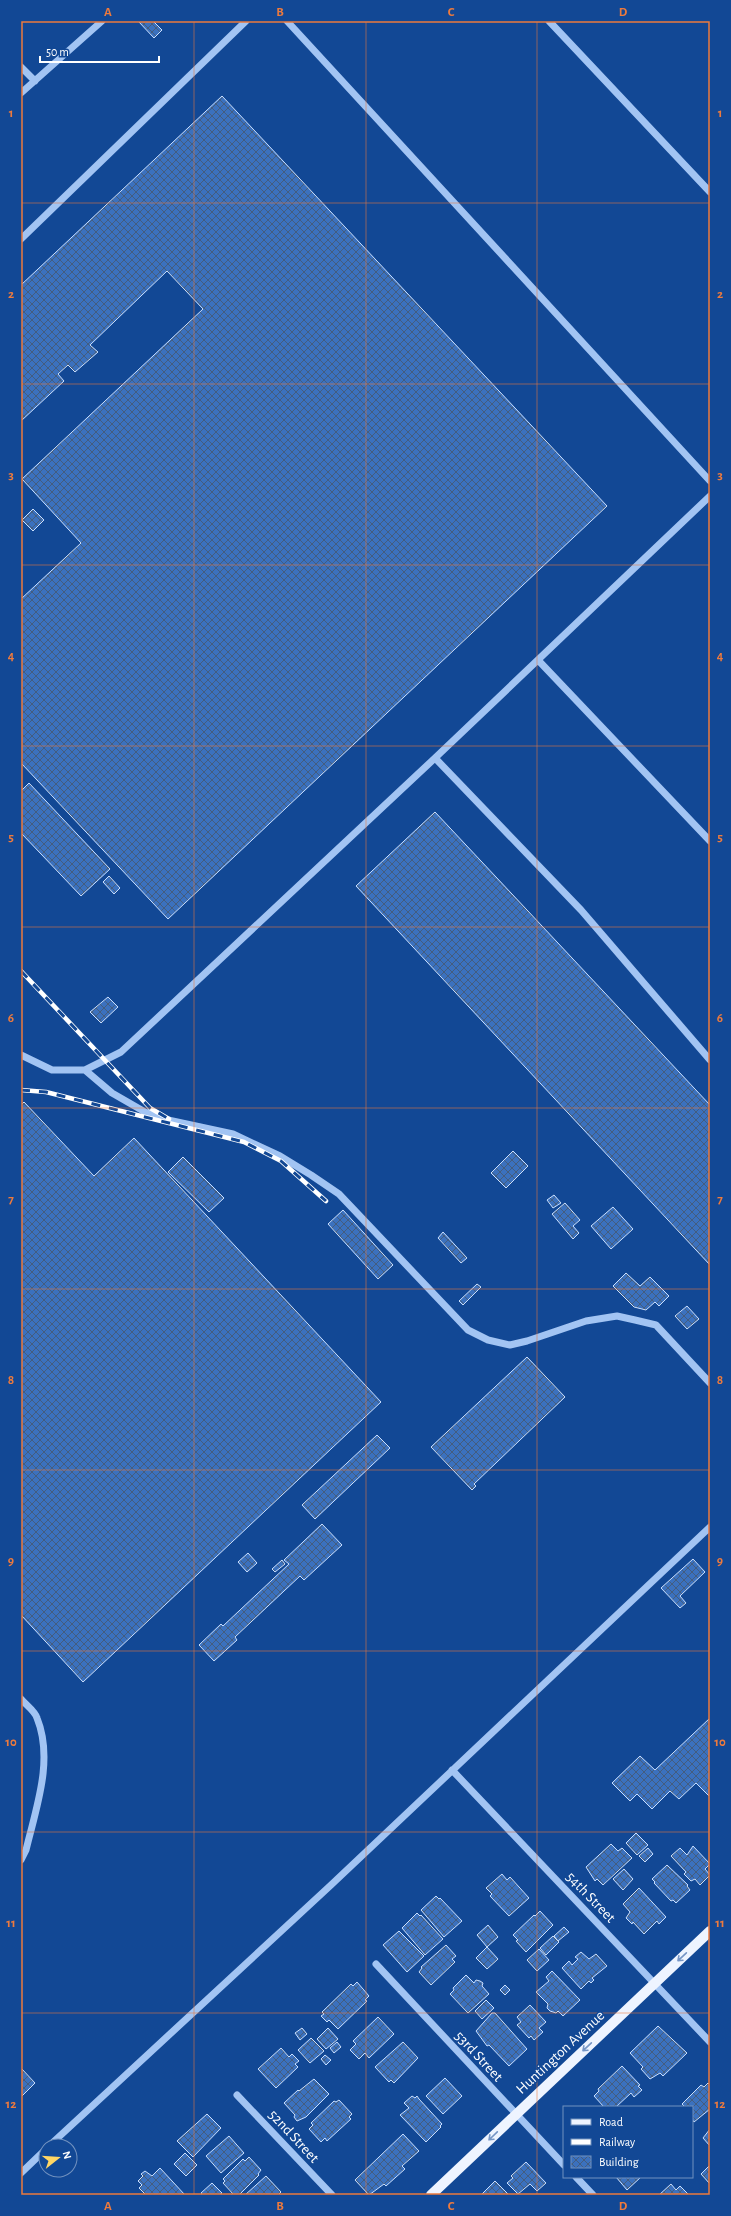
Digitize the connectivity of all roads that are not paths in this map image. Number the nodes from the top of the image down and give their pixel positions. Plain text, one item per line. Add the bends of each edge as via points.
1 (102, 21) edge
2 (246, 21) edge
3 (287, 21) edge
4 (549, 21) edge
5 (21, 67) edge
6 (35, 81) junction
7 (21, 94) edge
8 (710, 192) edge
9 (21, 239) edge
10 (710, 481) edge
11 (710, 496) edge
12 (538, 660) junction
13 (435, 758) junction
14 (710, 841) edge
15 (21, 1055) edge
16 (710, 1060) edge
17 (85, 1070) junction
18 (710, 1383) edge
19 (710, 1526) edge
20 (21, 1700) edge
21 (452, 1770) junction
22 (21, 1860) edge
23 (710, 1931) edge
24 (376, 1964) dead end
25 (655, 1983) junction
26 (710, 2042) edge
27 (237, 2095) dead end
28 (516, 2114) junction
29 (58, 2138) edge
30 (38, 2157) edge
31 (563, 2164) edge
32 (21, 2173) edge
33 (577, 2178) edge
34 (332, 2195) edge
35 (431, 2195) edge
36 (593, 2195) edge

1 - 6 street
2 - 9 street
3 - 10 street
4 - 8 street
5 - 6 street
6 - 7 street
11 - 12 street
12 - 13 street
12 - 14 street
13 - 16 street via 581,910
13 - 17 street via 121,1052
15 - 17 street via 52,1070
17 - 18 street via 112,1093 145,1112 168,1120 233,1134 280,1156 339,1194 468,1330 488,1340 510,1345 586,1321 617,1316 656,1325
19 - 21 street
20 - 22 street via 37,1716 43,1739 43,1778 26,1850
21 - 25 street, 54th Street
21 - 29 street
23 -> 25 main road, Huntington Avenue
24 - 28 street, 53rd Street
25 - 26 street, 54th Street
25 -> 28 main road, Huntington Avenue
27 - 34 street, 52nd Street
28 - 31 street, 53rd Street
28 -> 35 main road, Huntington Avenue
30 - 32 street
33 - 36 street

